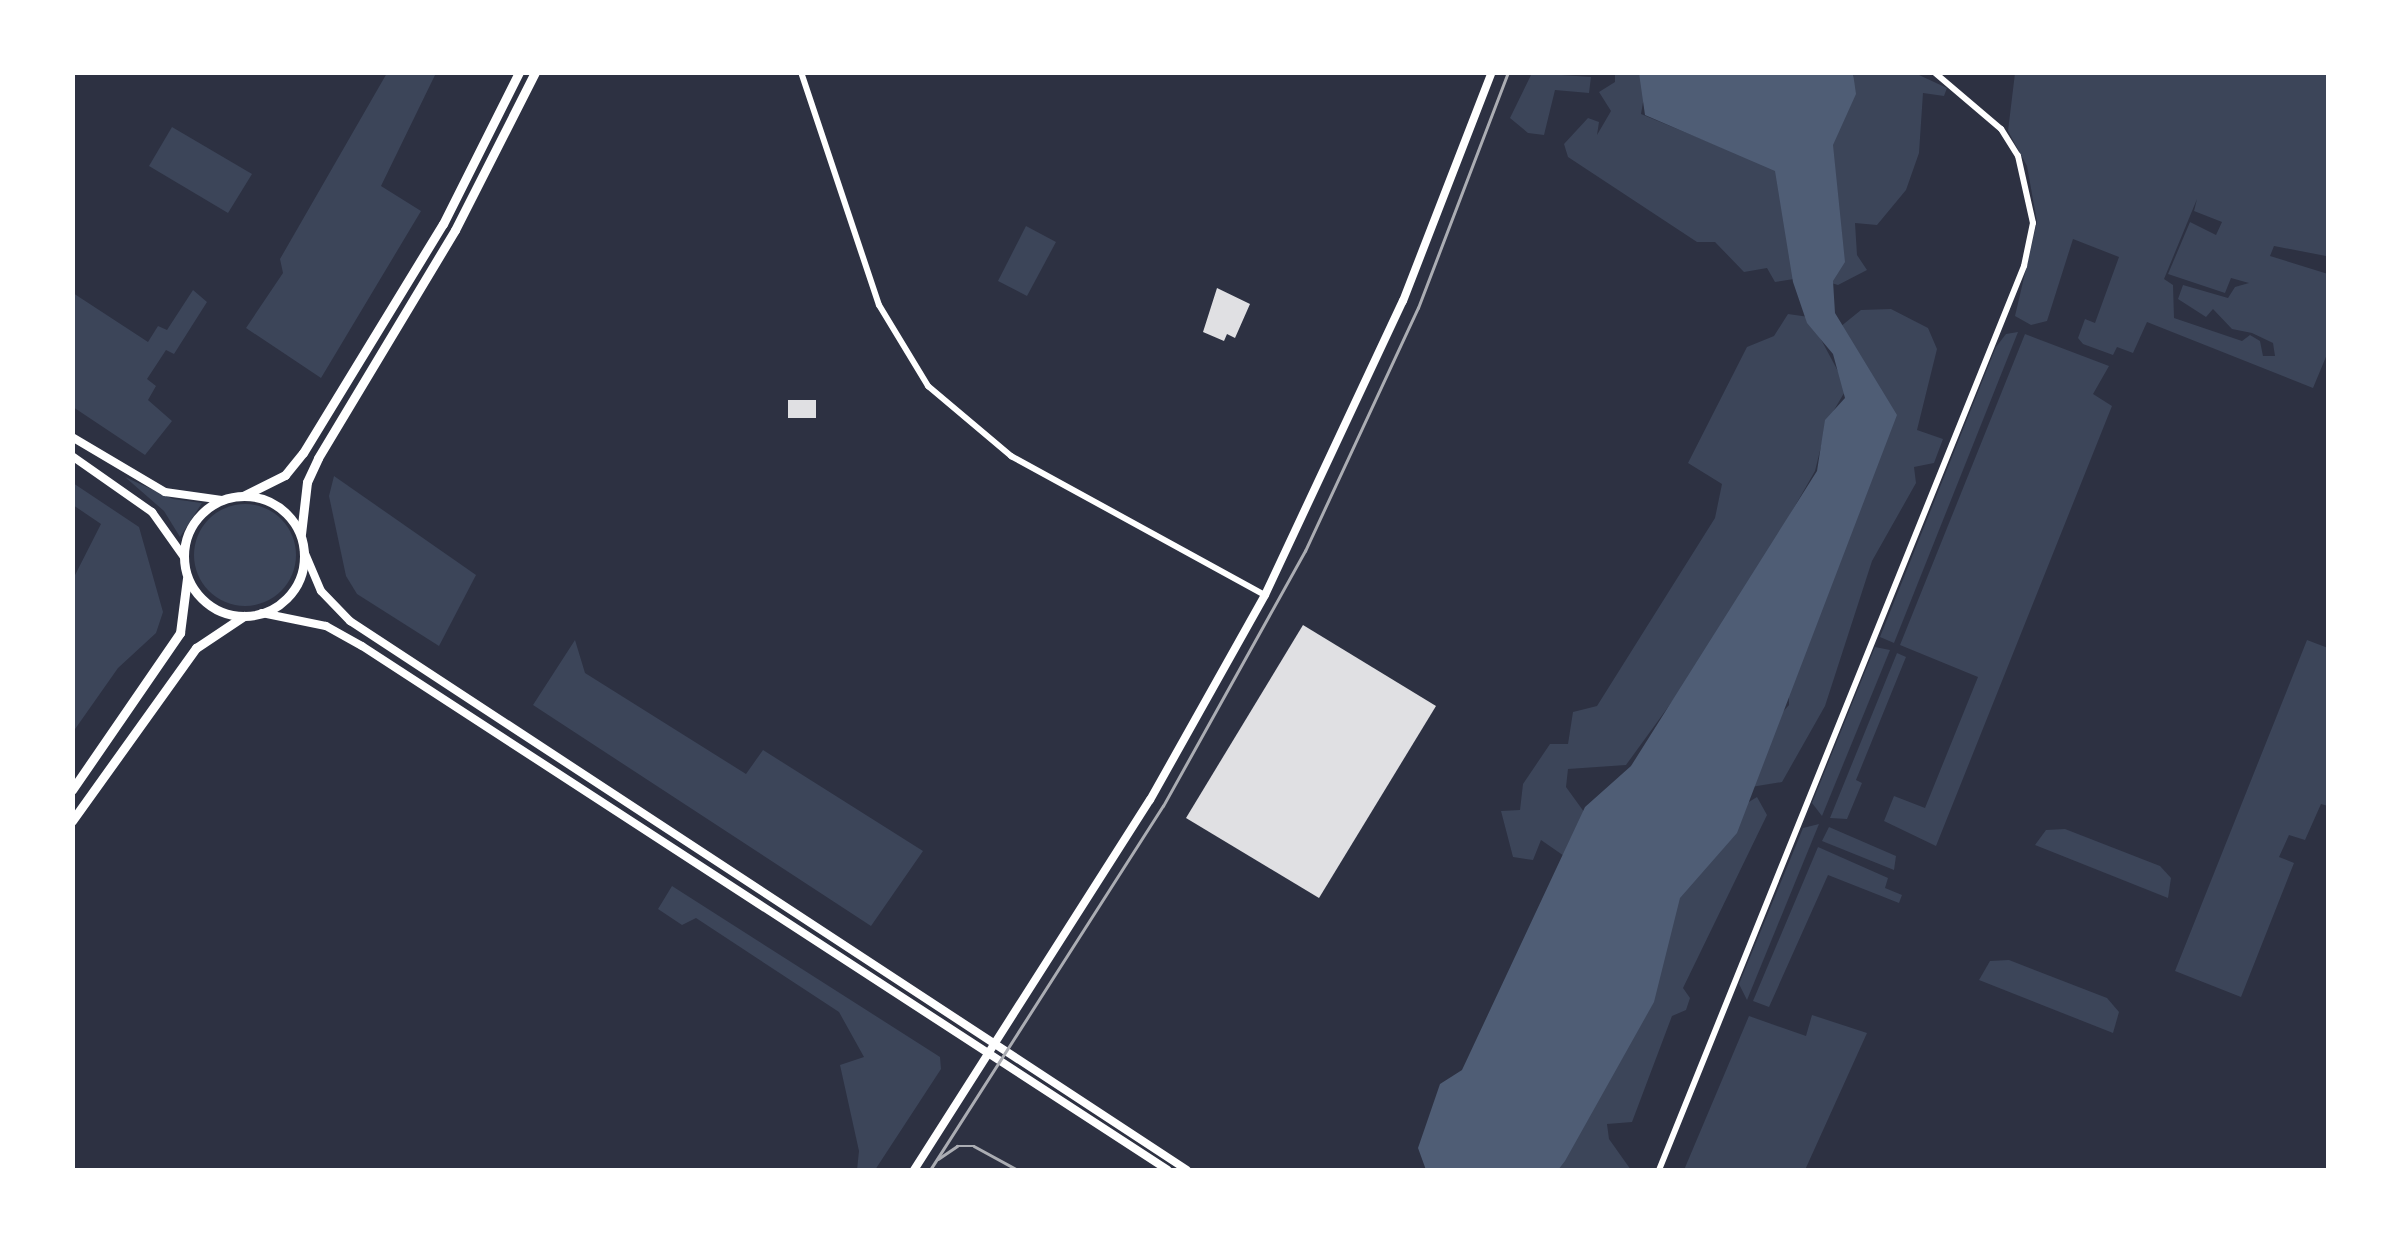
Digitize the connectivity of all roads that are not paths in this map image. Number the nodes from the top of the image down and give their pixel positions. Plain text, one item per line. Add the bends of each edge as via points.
1 (519, 72) edge
2 (535, 72) edge
3 (801, 72) edge
4 (1492, 72) edge
5 (1934, 72) edge
6 (72, 437) edge
7 (72, 456) edge
8 (243, 496) junction
9 (224, 500) junction
10 (301, 534) junction
11 (304, 551) junction
12 (184, 557) junction
13 (187, 576) junction
14 (1265, 594) junction
15 (262, 613) junction
16 (244, 616) junction
17 (72, 790) edge
18 (72, 822) edge
19 (997, 1042) junction
20 (987, 1056) junction
21 (914, 1170) edge
22 (1168, 1170) edge
23 (1187, 1170) edge
24 (1659, 1170) edge

1 - 8 main road via 443,224 303,453 285,475
2 - 10 main road via 455,230 318,458 306,482
3 - 14 street via 879,306 928,386 1011,456
4 - 14 street via 1396,318
5 - 24 street via 2000,130 2018,156 2033,224 2024,266
6 - 9 street via 165,492
7 - 12 street via 152,512
8 - 9 main road
8 - 10 main road via 281,508
9 - 12 main road via 195,522
10 - 11 main road
11 - 15 main road via 292,593
11 - 19 street via 321,591 350,621
12 - 13 main road
13 - 16 main road via 209,605
13 - 17 main road via 180,633
14 - 19 street via 1150,800
15 - 16 main road
15 - 20 street via 326,626 362,646
16 - 18 main road via 196,648
19 - 20 street
19 - 23 street
20 - 21 street
20 - 22 street

